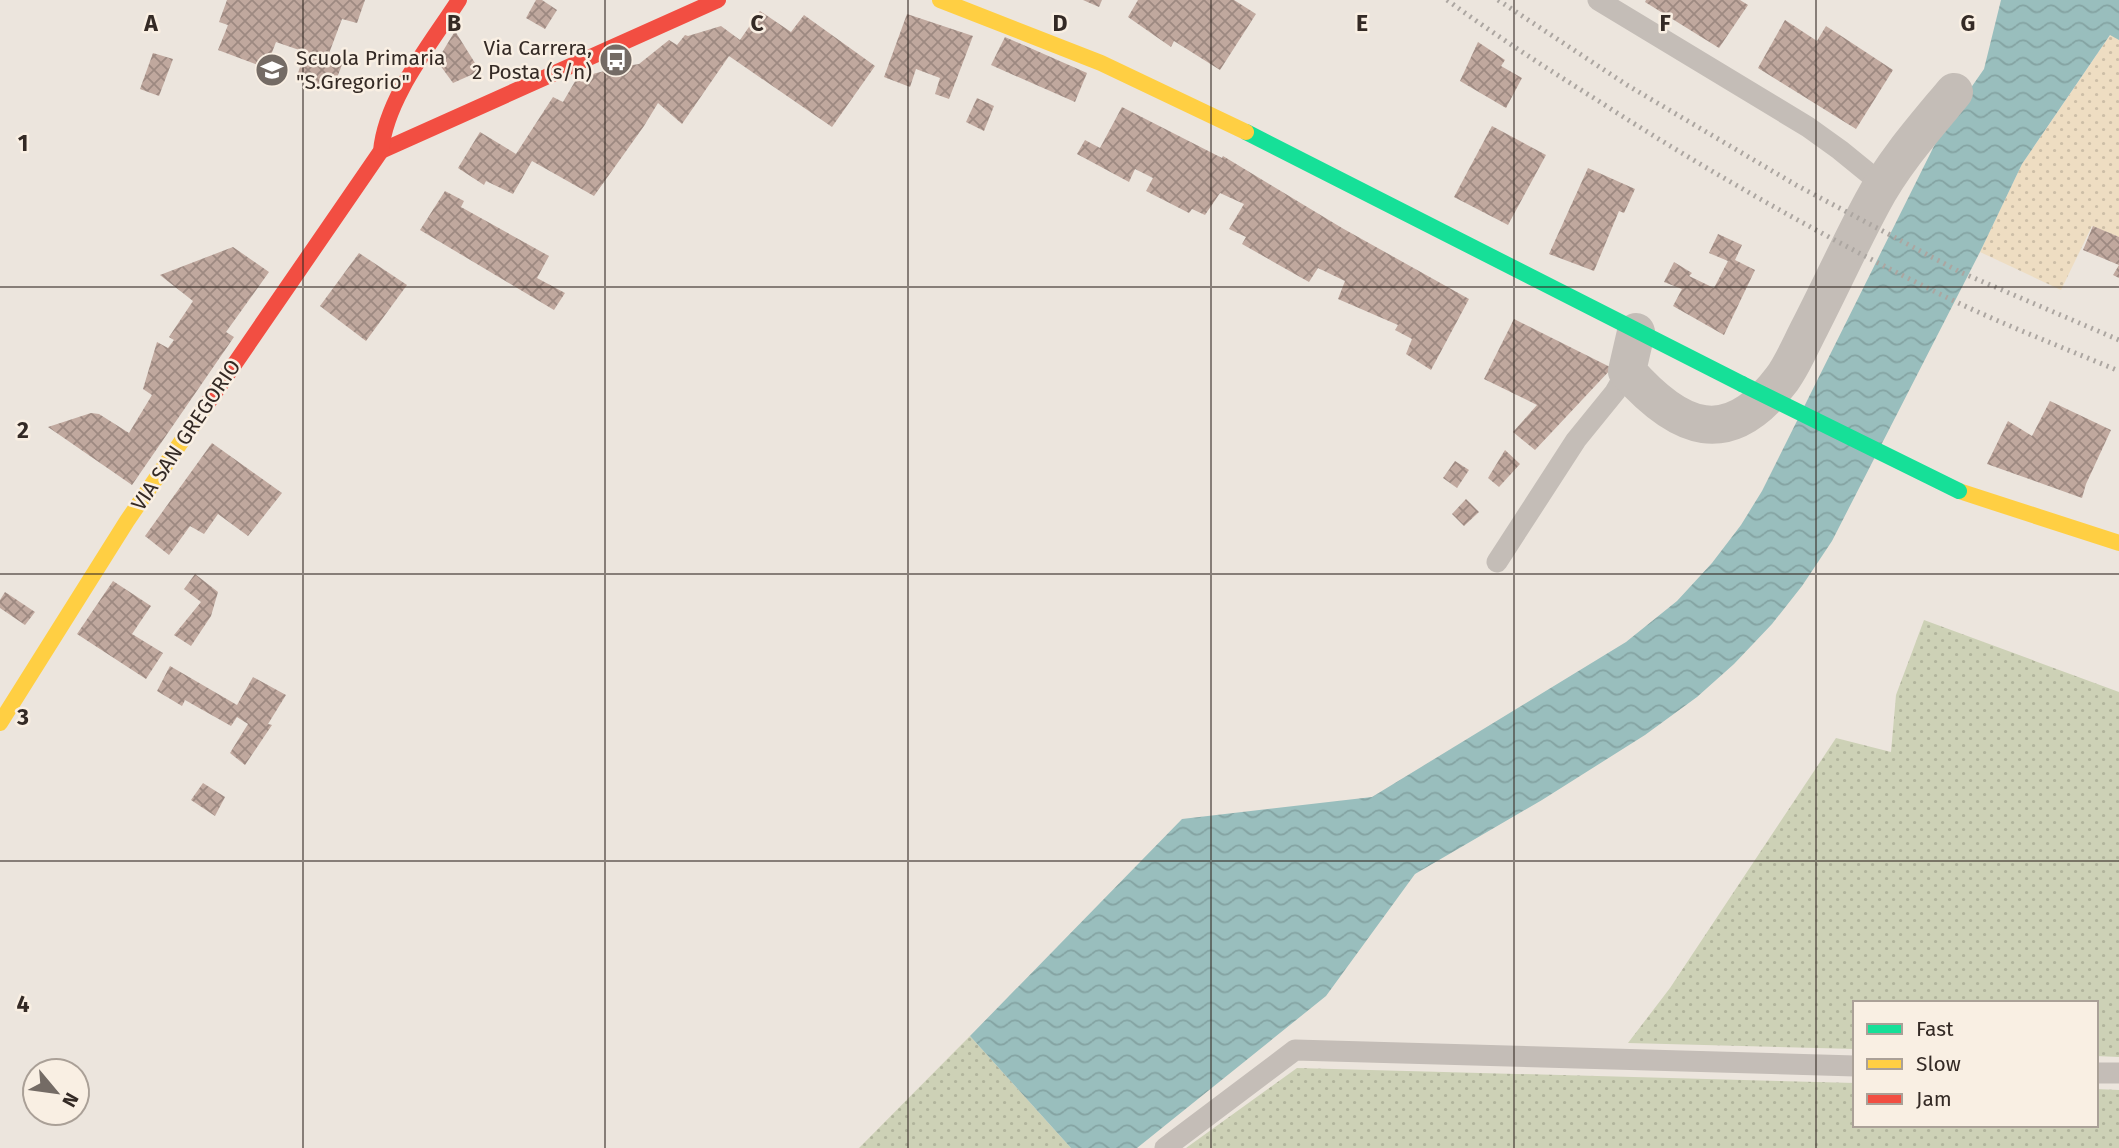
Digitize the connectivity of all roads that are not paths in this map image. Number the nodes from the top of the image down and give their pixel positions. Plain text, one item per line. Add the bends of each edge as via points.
1 (458, 0) edge
2 (718, 0) edge
3 (940, 0) edge
4 (1598, 0) edge
5 (1954, 92) dead end
6 (381, 152) junction
7 (1883, 185) junction
8 (1636, 332) junction
9 (1627, 371) junction
10 (2119, 543) edge
11 (1497, 562) dead end
12 (0, 723) edge
13 (1853, 1066) edge
14 (2098, 1073) edge
15 (2119, 1073) edge
16 (1166, 1148) edge

1 - 6 street via 397,97 383,131
2 - 6 street
3 - 8 street via 1101,63 1215,116
4 - 7 lane via 1808,127
5 - 7 street
6 - 12 street, VIA SAN GREGORIO via 127,521
7 - 9 street via 1783,377 1758,406 1726,423 1698,424 1665,408
8 - 9 street
8 - 10 street, bridge via 1959,491
9 - 11 lane
13 - 16 lane via 1295,1050
14 - 15 lane

